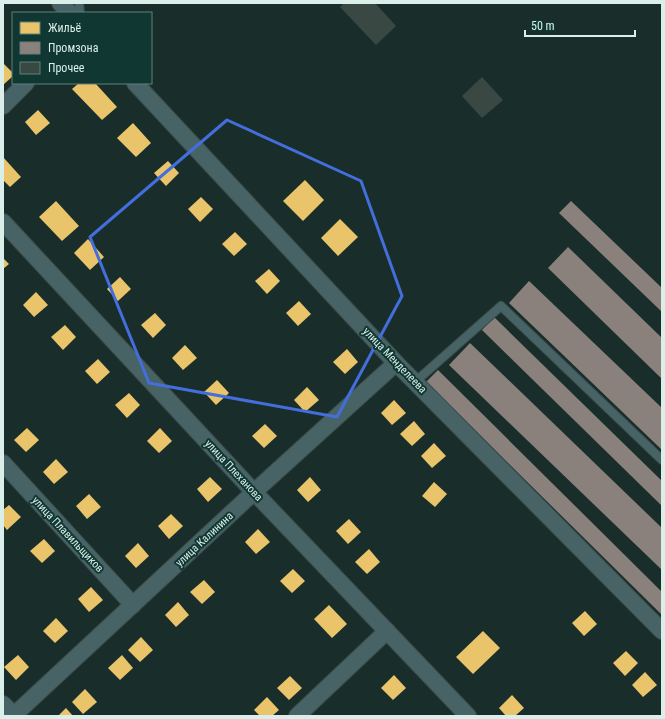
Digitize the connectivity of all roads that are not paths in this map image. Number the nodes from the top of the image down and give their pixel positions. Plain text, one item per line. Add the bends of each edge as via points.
1 (60, 3) edge
2 (69, 12) edge
3 (25, 84) edge
4 (136, 84) edge
5 (3, 106) edge
6 (3, 222) edge
7 (396, 363) junction
8 (415, 382) junction
9 (662, 460) edge
10 (3, 463) edge
11 (254, 492) junction
12 (133, 605) junction
13 (387, 631) junction
14 (662, 631) edge
15 (10, 711) edge
16 (297, 716) edge
17 (468, 716) edge

1 - 2 street
3 - 5 street
4 - 7 street, улица Менделеева
6 - 11 street, улица Плеханова
7 - 8 street, улица Менделеева
7 - 11 street, улица Калинина
8 - 9 lane via 502,306
8 - 14 street, улица Менделеева
10 - 12 street, улица Плавильщиков
11 - 12 street, улица Калинина
11 - 13 street, улица Плеханова
12 - 15 street, улица Калинина
13 - 16 street
13 - 17 street, улица Плеханова

